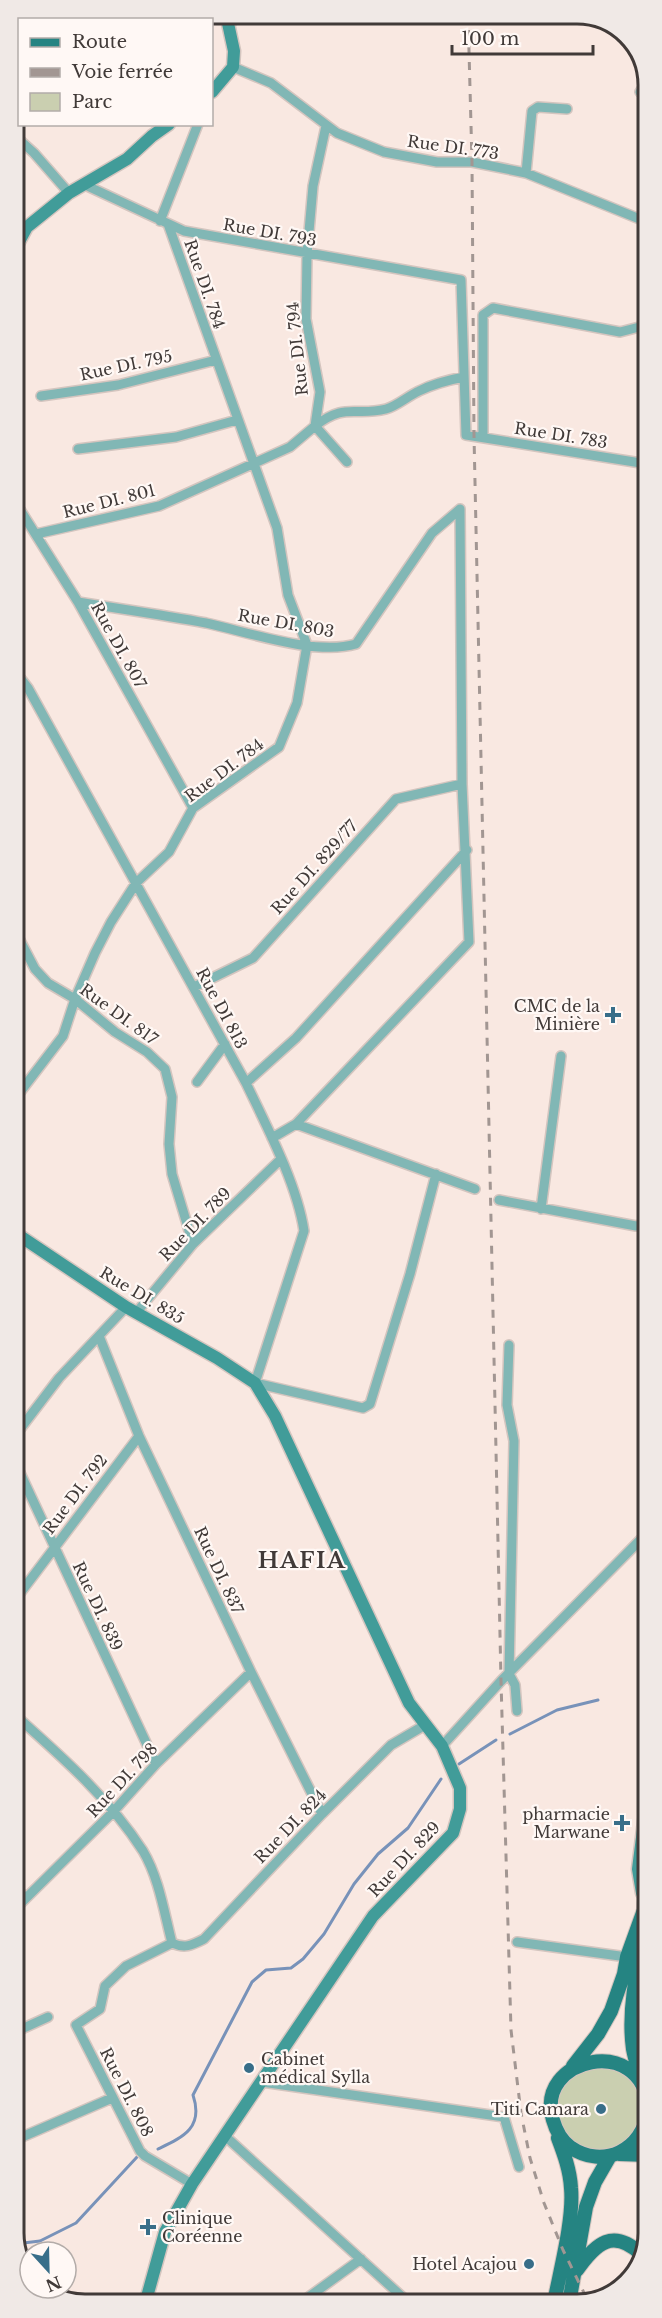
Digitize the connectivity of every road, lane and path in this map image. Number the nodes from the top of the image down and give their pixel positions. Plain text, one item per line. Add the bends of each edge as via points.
1 (228, 24) edge
2 (233, 67) junction
3 (213, 92) edge
4 (567, 109) dead end
5 (166, 126) edge
6 (197, 126) edge
7 (326, 126) junction
8 (24, 144) edge
9 (526, 173) junction
10 (83, 184) junction
11 (69, 193) junction
12 (638, 218) edge
13 (164, 222) junction
14 (24, 233) edge
15 (308, 254) junction
16 (638, 327) edge
17 (216, 360) junction
18 (464, 377) junction
19 (41, 396) dead end
20 (237, 420) junction
21 (315, 426) junction
22 (483, 437) junction
23 (78, 449) dead end
24 (347, 462) dead end
25 (638, 463) edge
26 (253, 464) junction
27 (24, 515) edge
28 (36, 534) junction
29 (78, 602) junction
30 (306, 645) junction
31 (24, 683) edge
32 (462, 784) junction
33 (193, 807) junction
34 (466, 849) junction
35 (136, 883) junction
36 (24, 948) edge
37 (194, 987) junction
38 (75, 999) junction
39 (225, 1044) junction
40 (561, 1056) dead end
41 (197, 1082) dead end
42 (246, 1083) junction
43 (24, 1087) edge
44 (296, 1124) junction
45 (272, 1138) junction
46 (280, 1160) junction
47 (436, 1174) junction
48 (475, 1189) dead end
49 (499, 1200) dead end
50 (541, 1209) junction
51 (638, 1226) edge
52 (24, 1239) edge
53 (193, 1244) junction
54 (131, 1310) junction
55 (99, 1336) junction
56 (510, 1345) dead end
57 (255, 1383) junction
58 (24, 1424) edge
59 (139, 1436) junction
60 (24, 1482) edge
61 (638, 1542) edge
62 (54, 1547) junction
63 (24, 1588) edge
64 (251, 1672) junction
65 (509, 1674) junction
66 (517, 1712) dead end
67 (24, 1723) edge
68 (425, 1725) junction
69 (442, 1746) junction
70 (156, 1764) junction
71 (113, 1812) junction
72 (322, 1814) junction
73 (26, 1898) edge
74 (638, 1932) edge
75 (517, 1941) dead end
76 (176, 1944) junction
77 (627, 1957) junction
78 (638, 1961) edge
79 (638, 1977) edge
80 (634, 1984) junction
81 (48, 2017) dead end
82 (76, 2025) joint
83 (24, 2028) edge
84 (638, 2066) edge
85 (569, 2071) junction
86 (638, 2079) edge
87 (262, 2082) junction
88 (112, 2098) junction
89 (556, 2130) junction
90 (224, 2135) junction
91 (24, 2136) edge
92 (638, 2138) edge
93 (614, 2155) junction
94 (638, 2155) edge
95 (519, 2167) dead end
96 (192, 2184) junction
97 (636, 2249) edge
98 (362, 2259) junction
99 (574, 2274) junction
100 (148, 2294) edge
101 (313, 2294) edge
102 (399, 2294) edge
103 (556, 2294) edge
104 (571, 2294) edge

1 - 2 street
2 - 3 street
2 - 7 street, Rue DI. 773 via 271,83
4 - 9 street via 538,107 532,111
5 - 10 street via 127,159
6 - 13 street
7 - 9 street, Rue DI. 773 via 384,152
7 - 15 street, Rue DI. 794 via 313,186
8 - 11 street
9 - 12 street, Rue DI. 773
10 - 11 street
10 - 13 street, Rue DI. 793
11 - 14 street
13 - 15 street, Rue DI. 793 via 184,231
13 - 17 street, Rue DI. 784
15 - 18 street, Rue DI. 793 via 461,280
15 - 21 street, Rue DI. 794 via 306,319 320,392
16 - 22 street via 620,332 487,310 483,315
17 - 19 street, Rue DI. 795 via 118,385
17 - 20 street, Rue DI. 784
18 - 21 street via 419,391 378,411 341,411
18 - 22 street, Rue DI. 783 via 466,435
20 - 23 street via 176,437
20 - 26 street, Rue DI. 784
21 - 24 street
21 - 26 street via 290,447
22 - 25 street, Rue DI. 783
26 - 28 street, Rue DI. 801 via 159,506
26 - 30 street, Rue DI. 784 via 277,528 288,595
27 - 28 street, Rue DI. 807
28 - 29 street, Rue DI. 807
29 - 30 street, Rue DI. 803
29 - 33 street, Rue DI. 807
30 - 32 street, Rue DI. 803 via 340,648 356,644 432,533 460,509
30 - 33 street, Rue DI. 784 via 297,703 279,747
31 - 35 street, Rue DI 813
32 - 34 street
32 - 37 street, Rue DI. 829/77 via 396,799 253,958
33 - 35 street, Rue DI. 784 via 170,852
34 - 42 street via 296,1038
34 - 44 street via 469,942
35 - 37 street, Rue DI 813
35 - 38 street, Rue DI. 784 via 100,943
36 - 38 street, Rue DI. 817 via 48,983
37 - 39 street, Rue DI 813
38 - 43 street, Rue DI. 784 via 63,1036
38 - 53 street, Rue DI. 817 via 165,1069 172,1097 172,1174
39 - 41 street
39 - 42 street, Rue DI 813
40 - 50 street
42 - 45 street, Rue DI 813
44 - 45 street
44 - 47 street
45 - 46 street, Rue DI 813
46 - 53 street, Rue DI. 789
46 - 57 street, Rue DI 813 via 301,1215 303,1232
47 - 48 street
47 - 57 street via 370,1404 363,1408
49 - 50 street
50 - 51 street
52 - 54 street, Rue DI. 835
53 - 54 street, Rue DI. 789
54 - 55 street, Rue DI. 789
54 - 57 street, Rue DI. 835
55 - 58 street, Rue DI. 789 via 59,1378
55 - 59 street, Rue DI. 837
56 - 65 street via 507,1405 514,1442
57 - 68 street, Rue DI. 829 via 275,1416 410,1703
59 - 62 street, Rue DI. 792
59 - 64 street, Rue DI. 837
60 - 62 street, Rue DI. 839
61 - 65 street
62 - 63 street, Rue DI. 792
62 - 70 street, Rue DI. 839
64 - 70 street, Rue DI. 798
64 - 72 street, Rue DI. 837
65 - 66 street via 515,1685
65 - 69 street
67 - 71 street via 75,1769
68 - 69 street, Rue DI. 829
68 - 72 street, Rue DI. 824 via 391,1745
69 - 87 street, Rue DI. 829 via 460,1788 460,1809 453,1833 373,1917
70 - 71 street, Rue DI. 798
71 - 73 street, Rue DI. 798
71 - 76 street via 143,1852
72 - 76 street, Rue DI. 824 via 204,1939 190,1947
74 - 77 main road
75 - 77 street
76 - 82 street, Rue DI. 824 via 126,1966 105,1986 100,2009
77 - 85 main road via 611,2011
78 - 80 main road
79 - 80 street
80 - 84 main road via 633,2049
81 - 83 street
82 - 88 street, Rue DI. 808
85 - 86 main road via 585,2062 602,2060 620,2064
85 - 89 main road via 552,2098 551,2115
87 - 90 street, Rue DI. 829
87 - 95 street via 504,2117
88 - 91 street
88 - 96 street, Rue DI. 808 via 145,2156
89 - 93 main road via 578,2152 594,2157
89 - 103 main road via 572,2190
90 - 96 street, Rue DI. 829
90 - 98 street
92 - 93 main road
93 - 94 main road
93 - 99 main road via 594,2182
96 - 100 street, Rue DI. 829 via 165,2232
97 - 99 main road via 621,2241 604,2242
98 - 101 street
98 - 102 street
99 - 104 main road

